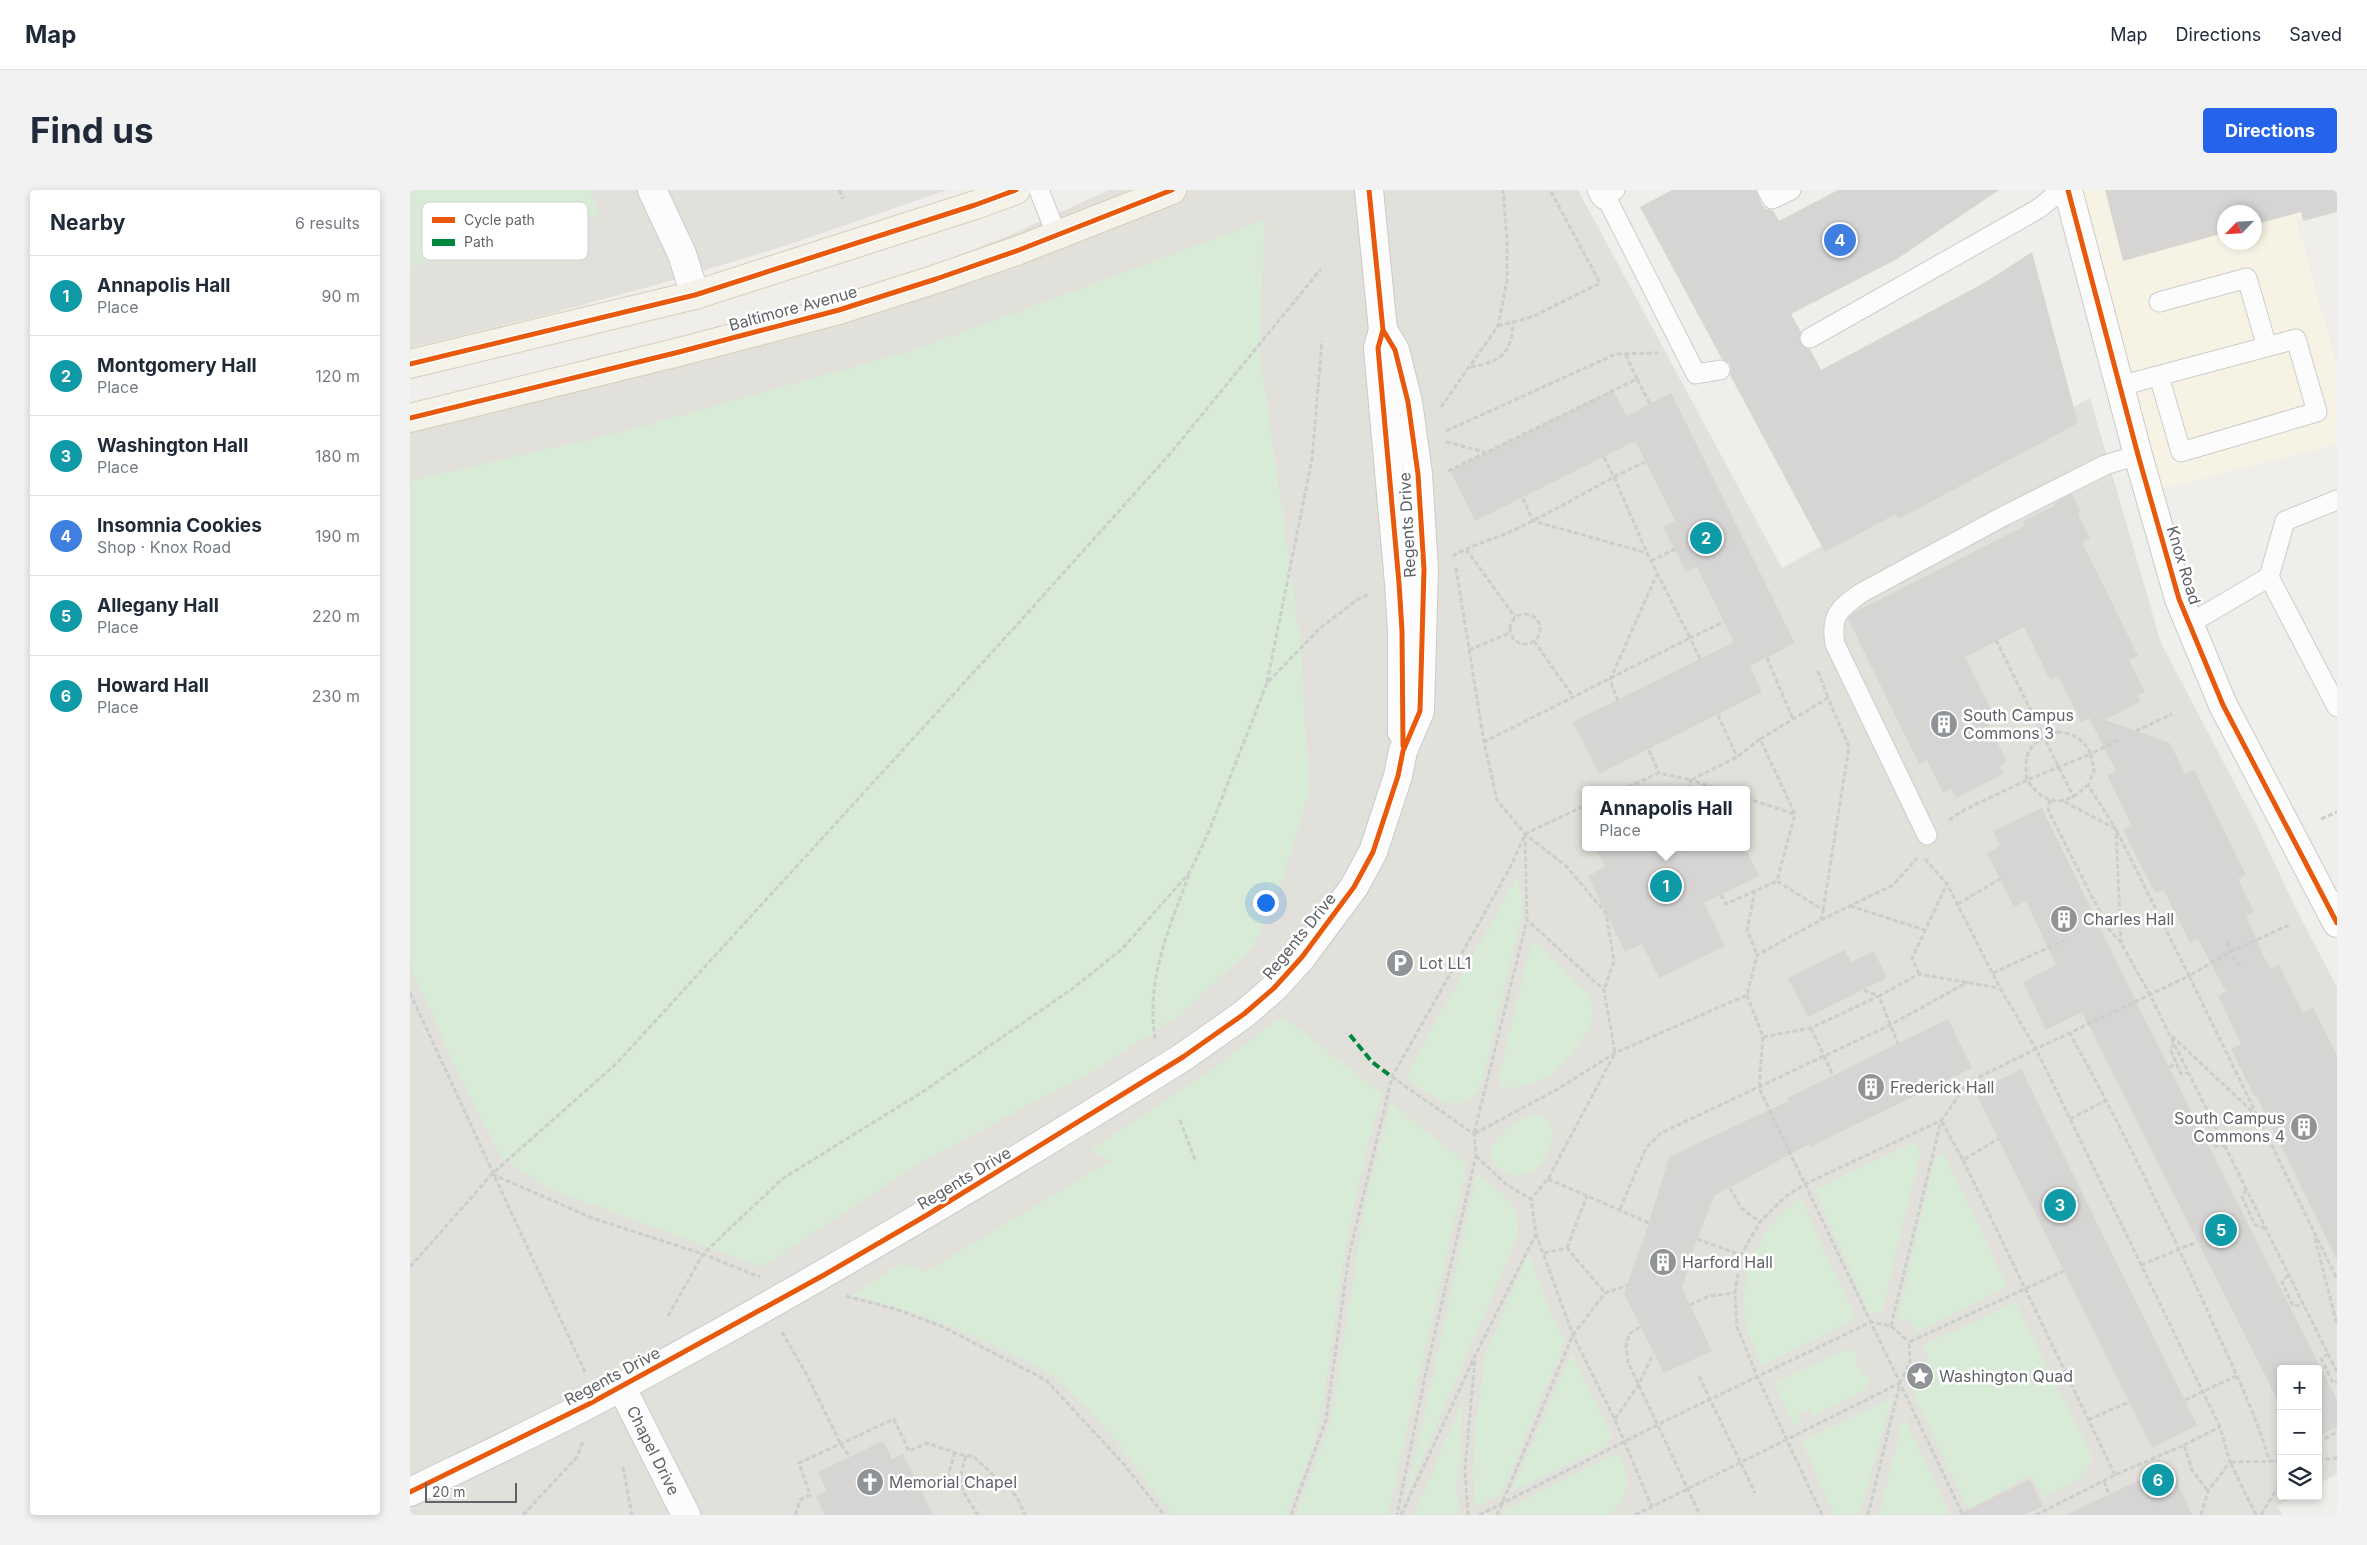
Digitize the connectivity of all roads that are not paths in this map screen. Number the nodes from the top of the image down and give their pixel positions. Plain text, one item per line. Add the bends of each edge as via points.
1 (652, 190) edge
2 (1016, 190) edge
3 (1039, 190) edge
4 (1172, 190) edge
5 (1369, 190) edge
6 (1767, 190) edge
7 (1791, 190) edge
8 (2062, 190) edge
9 (2068, 190) edge
10 (1608, 192) edge
11 (1057, 236) junction
12 (695, 295) junction
13 (2158, 302) dead end
14 (1810, 338) dead end
15 (2267, 347) junction
16 (410, 364) edge
17 (1720, 370) dead end
18 (2159, 376) junction
19 (2120, 386) junction
20 (410, 418) edge
21 (2138, 455) junction
22 (2337, 500) edge
23 (2269, 577) junction
24 (2189, 624) junction
25 (2337, 708) edge
26 (1927, 835) road end
27 (2337, 923) edge
28 (620, 1386) junction
29 (410, 1492) edge
30 (686, 1515) edge

1 - 12 street via 682,254
2 - 12 main road
3 - 11 lane
4 - 11 main road, Baltimore Avenue
5 - 28 street, Regents Drive, bridge via 1383,330 1378,348 1402,631 1403,751 1374,852 1354,887 1302,957 1274,988 1244,1014 1183,1057 824,1275
6 - 7 lane via 1772,199
8 - 14 lane via 2038,208
9 - 19 street, Knox Road
10 - 17 lane via 1696,374
11 - 20 main road, Baltimore Avenue via 936,280 839,310
12 - 16 main road
13 - 15 lane via 2247,278
15 - 18 lane
15 - 18 lane via 2296,339 2317,412 2181,452
18 - 19 lane
19 - 21 street, Knox Road
21 - 24 street, Knox Road
21 - 26 lane via 2105,464 1862,593 1841,608 1834,620 1835,644
22 - 23 lane via 2285,521
23 - 24 lane
23 - 25 lane
24 - 27 street, Knox Road via 2226,713
28 - 29 street, Regents Drive
28 - 30 street, Chapel Drive

